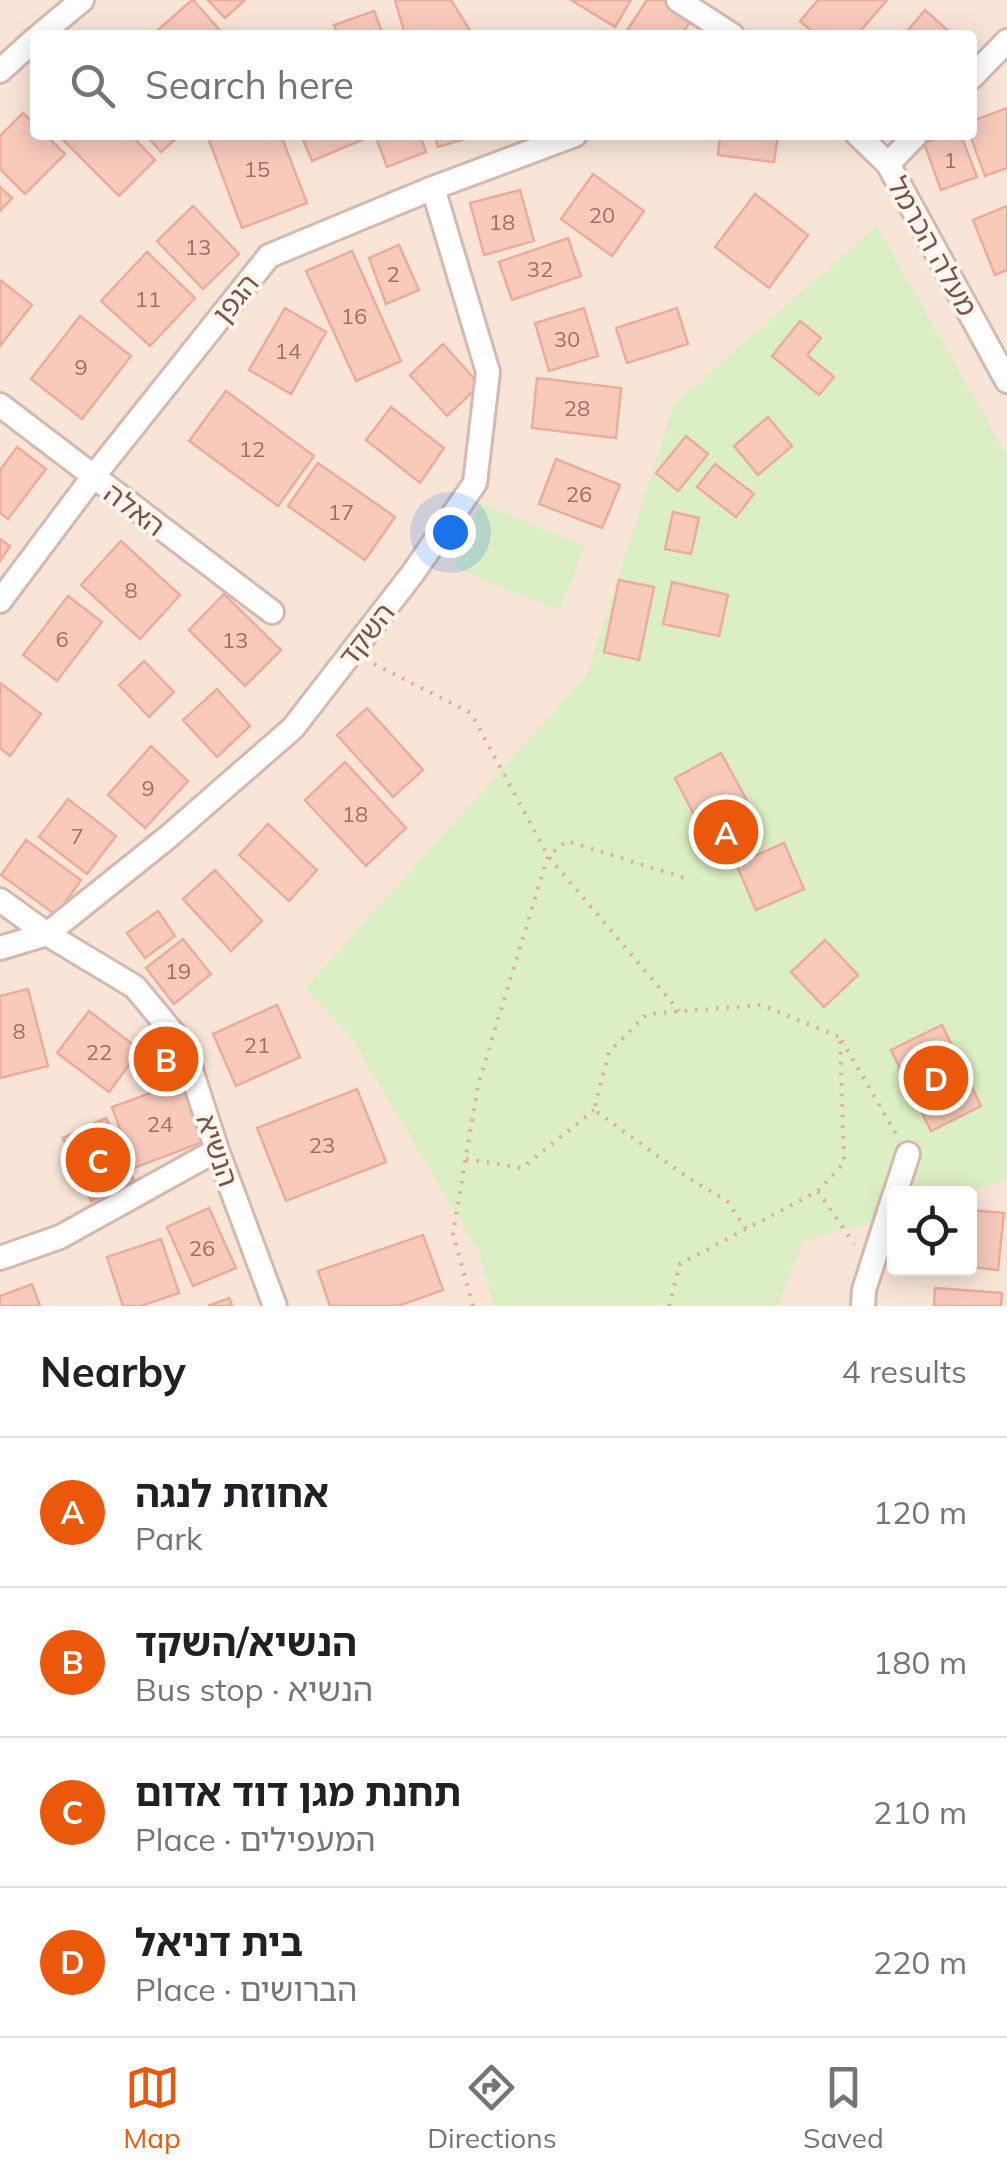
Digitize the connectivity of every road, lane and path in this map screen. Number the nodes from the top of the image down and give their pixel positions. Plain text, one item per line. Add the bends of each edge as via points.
1 (82, 0) edge
2 (678, 0) edge
3 (46, 30) edge
4 (724, 30) edge
5 (1007, 41) edge
6 (30, 44) edge
7 (0, 71) edge
8 (977, 72) edge
9 (561, 140) edge
10 (863, 140) edge
11 (911, 140) edge
12 (888, 164) junction
13 (432, 188) junction
14 (1007, 382) edge
15 (0, 405) edge
16 (93, 477) junction
17 (0, 602) edge
18 (272, 612) dead end
19 (352, 652) junction
20 (548, 856) junction
21 (688, 879) dead end
22 (0, 900) edge
23 (47, 934) junction
24 (0, 948) edge
25 (679, 1012) junction
26 (840, 1037) junction
27 (594, 1110) junction
28 (217, 1150) junction
29 (908, 1154) joint
30 (466, 1159) junction
31 (898, 1186) edge
32 (818, 1191) junction
33 (887, 1218) edge
34 (746, 1230) junction
35 (0, 1258) edge
36 (870, 1269) junction
37 (275, 1306) edge
38 (473, 1306) edge
39 (669, 1306) edge
40 (863, 1306) edge

1 - 3 street
2 - 4 street
5 - 8 street
6 - 7 street
9 - 13 street, הגפן
10 - 12 street, מעלה הכרמל
11 - 12 street
12 - 14 street, מעלה הכרמל
13 - 16 street, הגפן via 269,256
13 - 19 street, השקד via 488,372 475,483
15 - 16 street, האלה
16 - 17 street, הגפן
16 - 18 street, האלה
19 - 20 path via 471,713
19 - 23 street, השקד via 293,728
20 - 21 path via 567,841
20 - 25 path
20 - 30 path via 478,1085
22 - 23 street, הנשיא
23 - 24 street, השקד
23 - 28 street, הנשיא via 134,988 182,1044
25 - 26 path via 761,1005
25 - 27 path via 647,1014 609,1052
26 - 29 path
26 - 32 path via 844,1163
27 - 30 path via 522,1168
27 - 34 path via 727,1201
28 - 35 street via 60,1237
28 - 37 street, הנשיא
29 - 31 street
30 - 38 path via 453,1234
32 - 34 path
32 - 36 path
33 - 36 street
34 - 39 path via 680,1264
36 - 40 street

